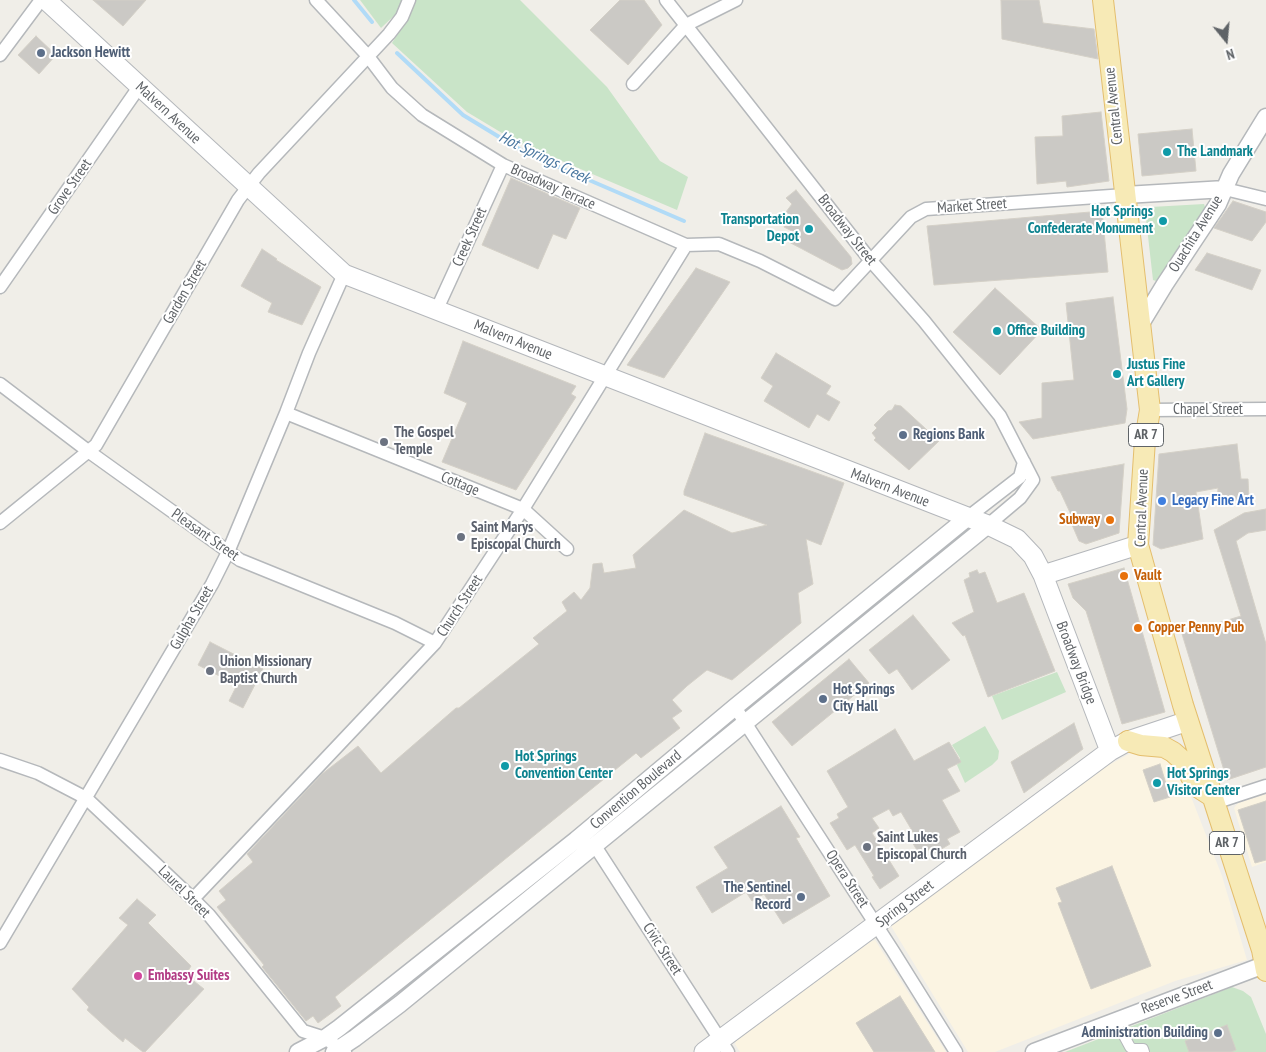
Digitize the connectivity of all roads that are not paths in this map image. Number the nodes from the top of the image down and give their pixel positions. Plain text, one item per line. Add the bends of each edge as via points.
1 (41, 0) edge
2 (46, 0) edge
3 (316, 0) edge
4 (409, 0) edge
5 (666, 0) edge
6 (736, 0) edge
7 (1103, 0) edge
8 (686, 25) junction
9 (0, 55) edge
10 (367, 55) junction
11 (633, 84) dead end
12 (139, 87) junction
13 (1266, 117) edge
14 (503, 165) junction
15 (248, 187) junction
16 (1225, 189) junction
17 (1125, 195) junction
18 (1266, 200) edge
19 (686, 245) junction
20 (871, 261) junction
21 (344, 274) junction
22 (0, 288) edge
23 (835, 299) joint
24 (437, 310) junction
25 (1140, 325) junction
26 (605, 376) junction
27 (0, 384) edge
28 (1266, 409) edge
29 (1150, 410) junction
30 (286, 413) junction
31 (88, 451) junction
32 (1024, 462) junction
33 (523, 509) junction
34 (967, 518) junction
35 (0, 523) edge
36 (988, 525) junction
37 (1138, 545) junction
38 (567, 549) dead end
39 (228, 552) junction
40 (1043, 575) junction
41 (435, 643) junction
42 (735, 707) junction
43 (1188, 721) junction
44 (746, 723) junction
45 (1128, 741) junction
46 (1110, 751) junction
47 (0, 760) edge
48 (1266, 786) edge
49 (86, 798) junction
50 (1213, 800) junction
51 (595, 846) junction
52 (193, 898) junction
53 (876, 925) junction
54 (0, 943) edge
55 (1265, 967) edge
56 (1124, 1034) dead end
57 (724, 1046) edge
58 (336, 1048) edge
59 (1146, 1049) edge
60 (298, 1052) edge
61 (704, 1052) edge
62 (956, 1052) edge
63 (1034, 1052) edge

1 - 9 street
2 - 12 main road, Malvern Avenue
3 - 10 street, Broadway Terrace
4 - 10 street, Garden Street via 402,17
5 - 8 street, Broadway Street
6 - 8 street
7 - 17 main road, Central Avenue / AR 7
8 - 11 street
8 - 20 street, Broadway Street
10 - 14 street, Broadway Terrace via 392,88 422,115
10 - 15 street, Garden Street
12 - 15 main road, Malvern Avenue
12 - 22 street, Grove Street
13 - 16 street, Ouachita Avenue
14 - 19 street, Broadway Terrace
14 - 24 street, Creek Street
15 - 21 main road, Malvern Avenue
15 - 31 street, Garden Street via 96,445
16 - 17 street, Market Street
16 - 18 street, Market Street
16 - 25 street, Ouachita Avenue
17 - 20 street, Market Street via 926,209 911,217
17 - 25 main road, Central Avenue / AR 7
19 - 23 street, Broadway Terrace via 719,244
19 - 26 street, Church Street
20 - 23 street, Market Street
20 - 32 street, Broadway Street via 1000,416
21 - 24 main road, Malvern Avenue
21 - 30 street, Gulpha Street
24 - 26 main road, Malvern Avenue
25 - 29 main road, Central Avenue / AR 7
26 - 33 street, Church Street
26 - 34 main road, Malvern Avenue
27 - 31 street, Pleasant Street
28 - 29 street, Chapel Street
29 - 37 main road, Central Avenue / AR 7
30 - 33 street, Cottage
30 - 39 street, Gulpha Street
31 - 35 street, Garden Street
31 - 39 street, Pleasant Street
32 - 34 street via 1020,477
32 - 36 street, Broadway Street via 1033,480 1020,498
33 - 38 street, Cottage
33 - 41 street, Church Street
34 - 36 main road, Malvern Avenue
34 - 42 street, Convention Boulevard
36 - 40 main road, Malvern Avenue via 1017,538 1033,556
36 - 44 street, Convention Boulevard
37 - 40 main road
37 - 43 main road, Central Avenue / AR 7
39 - 41 street, Pleasant Street via 240,560 396,623
39 - 49 street, Gulpha Street
40 - 46 main road, Broadway Bridge
41 - 52 street, Church Street
42 - 44 street, Opera Street
42 - 58 street, Convention Boulevard
43 - 45 main road, Spring Street
43 - 50 main road, Central Avenue / AR 7
44 - 51 street, Convention Boulevard
44 - 53 street, Opera Street
45 - 46 main road, Spring Street
45 - 50 main road via 1164,747 1174,752 1196,786
46 - 53 main road, Spring Street
47 - 49 street, Laurel Street via 38,773
48 - 50 street
49 - 52 street, Laurel Street
49 - 54 street, Gulpha Street
50 - 55 main road, Central Avenue / AR 7
51 - 57 street, Civic Street
51 - 58 street, Convention Boulevard via 400,1004
52 - 58 street, Laurel Street via 303,1031
53 - 57 main road, Spring Street
53 - 62 street, Opera Street
55 - 63 street, Reserve Street
56 - 59 street via 1130,1047
57 - 61 main road, Spring Street
58 - 60 street, Convention Boulevard

